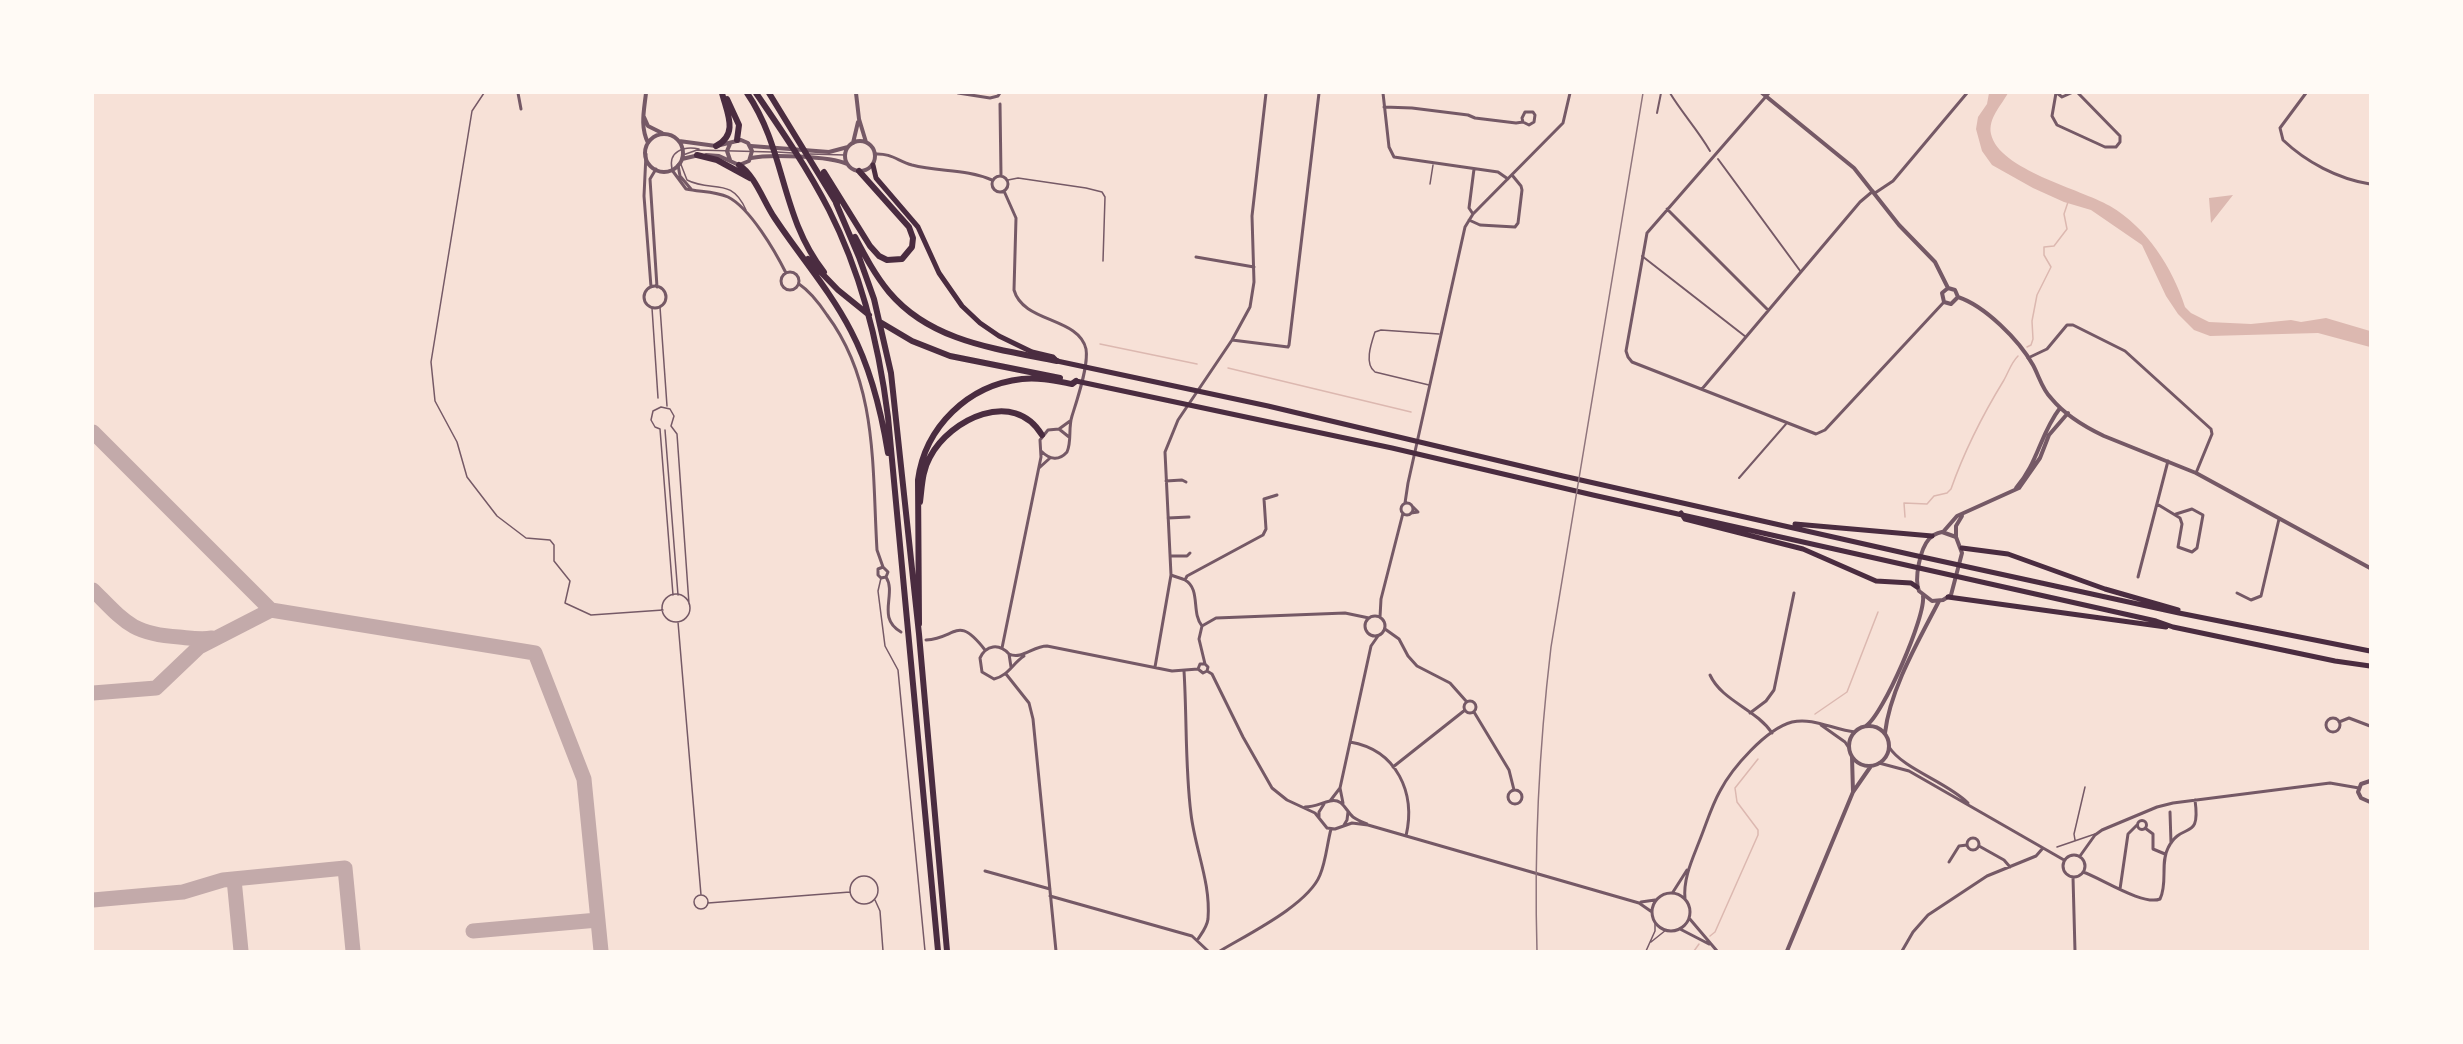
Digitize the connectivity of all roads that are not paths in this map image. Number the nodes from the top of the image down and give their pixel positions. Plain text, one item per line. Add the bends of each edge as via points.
1 (484, 93) edge
2 (518, 93) edge
3 (646, 93) edge
4 (723, 93) edge
5 (747, 93) edge
6 (756, 93) edge
7 (769, 93) edge
8 (856, 93) edge
9 (958, 93) edge
10 (1000, 93) edge
11 (1266, 93) edge
12 (1319, 93) edge
13 (1383, 93) edge
14 (1570, 93) edge
15 (1661, 93) edge
16 (1670, 93) edge
17 (1967, 93) edge
18 (2057, 93) edge
19 (2071, 93) edge
20 (2078, 93) edge
21 (2306, 93) edge
22 (1766, 94) edge
23 (1000, 104) dead end
24 (1384, 107) junction
25 (521, 109) dead end
26 (1657, 113) dead end
27 (644, 116) junction
28 (859, 119) junction
29 (1523, 122) junction
30 (793, 130) junction
31 (664, 134) junction
32 (679, 141) junction
33 (734, 142) junction
34 (866, 142) junction
35 (648, 143) junction
36 (853, 143) junction
37 (716, 146) junction
38 (848, 147) junction
39 (682, 148) junction
40 (752, 149) junction
41 (703, 150) junction
42 (728, 151) junction
43 (764, 151) junction
44 (1710, 151) dead end
45 (830, 153) junction
46 (646, 154) junction
47 (875, 154) junction
48 (845, 155) junction
49 (697, 156) junction
50 (751, 158) junction
51 (1718, 159) dead end
52 (681, 160) junction
53 (730, 160) junction
54 (847, 164) junction
55 (1433, 164) junction
56 (739, 165) junction
57 (873, 165) junction
58 (656, 169) junction
59 (1474, 169) junction
60 (672, 170) junction
61 (860, 171) junction
62 (1001, 175) junction
63 (1512, 175) junction
64 (1508, 179) junction
65 (992, 180) junction
66 (1008, 180) junction
67 (753, 182) junction
68 (1430, 184) dead end
69 (2370, 184) edge
70 (692, 190) junction
71 (1004, 191) junction
72 (1874, 192) junction
73 (836, 203) junction
74 (1666, 209) junction
75 (746, 213) junction
76 (1473, 214) junction
77 (1469, 220) junction
78 (791, 242) junction
79 (1642, 256) junction
80 (1196, 257) dead end
81 (1103, 261) dead end
82 (1254, 267) junction
83 (1801, 272) junction
84 (786, 273) junction
85 (799, 284) junction
86 (651, 287) junction
87 (657, 287) junction
88 (1948, 288) junction
89 (1958, 297) junction
90 (1944, 302) junction
91 (854, 303) junction
92 (660, 307) junction
93 (652, 308) junction
94 (1768, 310) junction
95 (1441, 334) junction
96 (1746, 337) junction
97 (1232, 340) junction
98 (2028, 358) junction
99 (1057, 361) junction
100 (1076, 381) junction
101 (1430, 385) junction
102 (1701, 390) junction
103 (658, 398) dead end
104 (667, 407) junction
105 (2061, 408) junction
106 (2068, 413) junction
107 (1071, 419) junction
108 (1786, 423) junction
109 (665, 429) dead end
110 (1059, 429) junction
111 (1042, 435) junction
112 (1069, 437) junction
113 (1041, 451) junction
114 (1051, 458) junction
115 (2168, 461) junction
116 (1037, 472) junction
117 (2196, 473) junction
118 (1739, 478) dead end
119 (1166, 481) junction
120 (1186, 482) dead end
121 (2011, 493) junction
122 (1277, 495) dead end
123 (895, 498) junction
124 (1409, 504) junction
125 (2157, 504) junction
126 (1681, 513) junction
127 (1407, 514) junction
128 (1963, 514) junction
129 (2176, 514) junction
130 (1189, 517) dead end
131 (1168, 518) junction
132 (1761, 519) junction
133 (2279, 519) junction
134 (1942, 532) junction
135 (918, 536) junction
136 (1932, 536) junction
137 (1956, 537) junction
138 (1962, 548) junction
139 (1190, 553) dead end
140 (1170, 556) junction
141 (883, 567) junction
142 (2370, 568) edge
143 (1171, 574) junction
144 (886, 577) junction
145 (2138, 577) dead end
146 (880, 578) junction
147 (1185, 580) junction
148 (1917, 587) junction
149 (1794, 593) dead end
150 (2237, 593) dead end
151 (673, 595) junction
152 (678, 595) junction
153 (1922, 596) junction
154 (1948, 597) junction
155 (1939, 601) junction
156 (689, 604) junction
157 (663, 610) junction
158 (2179, 613) junction
159 (1378, 617) junction
160 (1361, 618) junction
161 (1369, 618) junction
162 (678, 622) junction
163 (1365, 624) junction
164 (1202, 626) junction
165 (2173, 627) junction
166 (1385, 629) junction
167 (901, 632) dead end
168 (918, 634) junction
169 (1369, 634) junction
170 (1377, 636) junction
171 (926, 640) dead end
172 (1371, 646) junction
173 (1002, 648) junction
174 (985, 650) junction
175 (1031, 650) junction
176 (2370, 651) edge
177 (1009, 654) junction
178 (1202, 664) junction
179 (2370, 666) edge
180 (1011, 667) junction
181 (1155, 667) junction
182 (1198, 669) junction
183 (1184, 671) junction
184 (1208, 671) junction
185 (1006, 674) junction
186 (1710, 675) dead end
187 (1466, 701) junction
188 (1465, 711) junction
189 (1474, 712) junction
190 (1750, 713) junction
191 (2339, 722) junction
192 (1819, 724) junction
193 (1866, 726) junction
194 (2370, 726) edge
195 (1855, 732) junction
196 (1772, 733) junction
197 (1885, 733) junction
198 (1350, 742) junction
199 (1889, 747) junction
200 (1849, 748) junction
201 (1852, 757) junction
202 (1879, 763) junction
203 (1393, 766) junction
204 (1871, 766) junction
205 (2370, 781) edge
206 (2085, 787) dead end
207 (1340, 788) junction
208 (2359, 788) junction
209 (1514, 790) junction
210 (1853, 792) junction
211 (2195, 800) junction
212 (1330, 801) junction
213 (2370, 802) edge
214 (1325, 803) junction
215 (1343, 804) junction
216 (1969, 804) junction
217 (1305, 807) junction
218 (1347, 808) junction
219 (2170, 812) dead end
220 (1320, 822) junction
221 (1368, 825) junction
222 (2137, 825) junction
223 (1342, 826) junction
224 (2145, 828) junction
225 (1331, 829) junction
226 (2095, 835) junction
227 (1406, 836) junction
228 (2075, 840) junction
229 (2171, 843) junction
230 (1967, 844) junction
231 (1979, 846) junction
232 (2057, 847) dead end
233 (2043, 848) junction
234 (2165, 854) junction
235 (2080, 856) junction
236 (2064, 860) junction
237 (1949, 862) dead end
238 (1690, 866) junction
239 (2010, 867) junction
240 (985, 871) dead end
241 (2084, 872) junction
242 (2073, 877) junction
243 (2120, 889) junction
244 (1050, 890) junction
245 (850, 892) junction
246 (1672, 893) junction
247 (701, 895) junction
248 (1050, 896) junction
249 (1685, 899) junction
250 (874, 900) junction
251 (1655, 900) junction
252 (708, 903) junction
253 (1639, 903) junction
254 (1652, 912) junction
255 (1688, 918) junction
256 (1655, 922) junction
257 (1679, 928) junction
258 (1666, 930) junction
259 (1198, 939) junction
260 (1651, 943) junction
261 (1713, 947) junction
262 (1786, 950) edge
263 (883, 951) edge
264 (924, 951) edge
265 (938, 951) edge
266 (947, 951) edge
267 (1056, 951) edge
268 (1210, 951) edge
269 (1220, 951) edge
270 (1646, 951) edge
271 (1717, 951) edge
272 (1902, 951) edge
273 (2074, 951) edge

1 - 157 lane via 472,111 431,362 435,401 457,442 467,477 497,516 526,538 550,540 554,545 554,561 570,581 565,603 591,615
2 - 25 street
3 - 27 street
4 - 33 highway via 740,125
4 - 37 highway via 731,130 726,140
5 - 91 highway via 768,131 800,235 823,271
6 - 123 highway via 820,193 857,274 882,376
7 - 30 highway
8 - 28 street
9 - 10 street via 990,98
11 - 82 street via 1252,216
12 - 97 street via 1289,345
13 - 24 street
14 - 63 street via 1563,123
15 - 26 street
16 - 44 street
17 - 72 street via 1893,181
18 - 19 street via 2062,97
18 - 20 street via 2052,116 2057,125 2105,147 2116,147 2120,136
21 - 69 street via 2280,128 2283,140 2310,162
22 - 72 street via 1844,160
22 - 74 street
23 - 62 street
24 - 29 street
24 - 55 street via 1394,157
27 - 31 street via 648,126
27 - 35 street via 643,132
28 - 34 street
28 - 36 street
29 - 29 street via 1534,122 1533,112 1523,114
30 - 61 highway via 874,252 887,260 902,259 912,247 911,231
30 - 73 highway
31 - 32 street
31 - 35 street
32 - 37 street
32 - 39 street
33 - 37 street
33 - 40 street via 745,141
33 - 42 street
34 - 36 street
34 - 47 street
35 - 46 street
36 - 38 street
38 - 45 street
38 - 48 street
39 - 41 lane
39 - 52 street
39 - 60 lane via 673,155
40 - 42 lane
40 - 43 street
40 - 50 street
41 - 42 lane
41 - 52 lane
42 - 53 street
43 - 45 street
43 - 50 street
43 - 54 street
45 - 48 lane
46 - 58 street
46 - 86 street via 644,196
47 - 57 street
47 - 65 street
48 - 54 street
49 - 52 street
49 - 53 street
49 - 67 highway via 717,160
50 - 56 street
51 - 83 street
52 - 60 street
52 - 70 street via 680,176
52 - 75 lane via 687,180 728,188 742,201
53 - 56 street
54 - 61 street
55 - 59 street
55 - 68 lane
56 - 67 highway via 749,172
57 - 61 street
57 - 99 highway via 876,178 918,227 943,280 962,306 999,336
58 - 60 street
58 - 87 street via 650,179
59 - 64 street via 1498,172
59 - 76 street via 1469,208
60 - 70 street via 682,186
62 - 65 street
62 - 66 street
63 - 64 street
63 - 77 street via 1522,190 1515,227 1479,225
64 - 76 street
65 - 71 street via 994,189
66 - 71 street
66 - 81 lane via 1018,178 1102,192
67 - 78 highway
70 - 75 street via 731,199
71 - 107 street via 1016,218 1014,290 1018,299 1026,308 1075,332 1086,347
72 - 83 street via 1860,202
72 - 88 street via 1935,262
73 - 99 highway via 882,283 919,320 968,342
73 - 168 highway via 867,277 886,348
74 - 79 street via 1647,233
74 - 94 street
75 - 84 street
76 - 77 street
77 - 95 street
78 - 91 highway
78 - 123 highway via 843,315 867,367 882,416
79 - 96 street
79 - 102 street via 1628,357
80 - 82 street
82 - 97 street via 1250,307
83 - 94 street
84 - 85 street via 798,275
84 - 85 street via 781,280 784,288 793,290
85 - 141 street via 838,330 861,379
86 - 87 street
86 - 93 street via 644,296
87 - 92 street via 665,298
88 - 89 street via 1955,290
88 - 90 street via 1942,293
89 - 90 street via 1951,304
89 - 98 street via 1983,310
90 - 108 street via 1820,434
91 - 100 highway via 897,332 950,356
92 - 93 street
92 - 104 lane
93 - 103 lane
94 - 96 street
95 - 101 street
95 - 101 lane via 1381,330 1375,332 1370,348 1370,369
96 - 102 street
97 - 119 street via 1172,431 1165,452
98 - 105 street via 2046,393
98 - 117 street via 2047,349 2067,325 2125,351 2211,429
99 - 132 highway
100 - 126 highway
100 - 135 highway via 1072,384 1033,378 1004,382 978,392 955,408 938,428 922,459 917,490
101 - 124 street via 1407,493
102 - 108 street
104 - 151 lane via 657,408 651,416 660,429
104 - 156 lane via 674,416 671,426 677,434
105 - 106 street
105 - 121 street via 2045,431 2032,464
106 - 115 street via 2104,436
106 - 121 street via 2049,435 2031,474
107 - 110 street
107 - 112 street
108 - 118 street
109 - 152 lane
110 - 111 street
110 - 112 street
111 - 113 street
111 - 135 highway via 1025,417 1007,410 988,413 953,429 928,461 922,482
112 - 114 street via 1068,452
113 - 114 street
113 - 116 street
114 - 116 street
115 - 117 street
115 - 125 street
116 - 173 street
117 - 133 street
119 - 120 street
119 - 131 street
121 - 128 street
122 - 147 street via 1264,498 1263,535
123 - 265 highway
124 - 127 street
124 - 127 street via 1401,507
125 - 129 street
125 - 145 street
126 - 148 highway via 1685,519 1803,549 1876,581 1911,583
126 - 165 highway
127 - 159 street via 1396,535
128 - 134 street
128 - 137 street via 1956,526
129 - 129 street via 2182,524 2178,547 2192,552 2197,548 2203,515 2193,508
130 - 131 street
131 - 140 street
132 - 136 highway
132 - 158 highway
133 - 142 street
133 - 150 street via 2261,596 2251,600
134 - 136 street
134 - 137 street
135 - 168 highway
136 - 148 street via 1924,549
137 - 138 street
138 - 154 street via 1955,585
138 - 158 highway via 2008,554 2105,589 2177,609
139 - 140 street
140 - 143 street
141 - 144 street via 888,571
141 - 146 street via 878,571
143 - 147 street
143 - 181 street
144 - 146 street
144 - 167 street via 890,583 887,604 891,623
146 - 264 lane via 885,648 898,670
147 - 164 street via 1193,590 1195,614
148 - 153 street
149 - 190 street via 1774,690
151 - 152 lane
151 - 157 lane via 666,599
152 - 156 lane
153 - 155 street
153 - 193 street via 1920,619 1892,686
154 - 155 street
154 - 165 highway
155 - 197 street via 1892,702
156 - 162 lane via 687,616
157 - 162 lane via 666,618
158 - 176 highway
159 - 161 street
159 - 166 street via 1385,622
160 - 161 street
160 - 163 street
160 - 164 street via 1345,614 1254,616 1216,618
161 - 163 street
162 - 247 lane
163 - 169 street
164 - 178 street
165 - 179 highway
166 - 170 street
166 - 187 street via 1399,639 1417,666 1450,683
168 - 266 highway
169 - 170 street
169 - 172 street
170 - 172 street
171 - 174 street via 961,630 973,636
172 - 198 street
173 - 174 street
173 - 177 street
174 - 185 street via 980,658 982,672 994,679
175 - 177 street via 1019,656
175 - 180 street
175 - 181 street via 1047,646
177 - 180 street
178 - 182 street
178 - 184 street
180 - 185 street
181 - 183 street
182 - 183 street
182 - 184 street
183 - 259 street via 1190,805 1201,854 1208,916
184 - 217 street via 1264,778 1280,795
185 - 244 street via 1029,703 1034,719
186 - 190 street via 1715,685
187 - 188 street
187 - 189 street via 1475,703
188 - 189 street
188 - 203 street
189 - 209 street via 1509,770
190 - 196 street
191 - 191 street via 2331,718 2326,729 2338,730
191 - 194 street via 2349,718
192 - 195 street
192 - 196 street via 1792,722
192 - 200 street
193 - 195 street
193 - 197 street
195 - 200 street
196 - 238 street via 1750,751 1720,789
197 - 199 street
198 - 203 street via 1370,748
198 - 207 street
199 - 202 street
199 - 216 street via 1899,758 1955,791
200 - 201 street
201 - 204 street
201 - 210 street
202 - 204 street
202 - 216 street via 1909,771
203 - 227 street via 1409,800
204 - 210 street
205 - 208 street
206 - 228 lane
207 - 212 street
207 - 215 street
208 - 211 street via 2330,783
208 - 213 street via 2361,798
209 - 209 street via 1508,797 1515,804 1522,797
210 - 262 street
211 - 226 street via 2157,807
211 - 229 street via 2197,822
212 - 214 street
212 - 215 street
214 - 217 street
214 - 220 street via 1319,812
215 - 218 street
216 - 233 street
217 - 220 street
218 - 221 street via 1352,816
218 - 223 street via 1348,816
219 - 229 street
220 - 225 street
221 - 223 street
221 - 227 street
222 - 224 street
222 - 224 street via 2143,820
222 - 243 street via 2128,834
223 - 225 street
224 - 234 street via 2153,834 2154,849
225 - 269 street via 1314,888 1301,901
226 - 228 lane
226 - 235 street
227 - 253 street
228 - 232 lane
229 - 234 street
230 - 231 street via 1972,851
230 - 231 street via 1974,838
230 - 237 street via 1959,846
231 - 239 street
233 - 236 street
233 - 239 street via 2036,856
234 - 243 street via 2160,899 2152,901
235 - 236 street
235 - 241 street via 2085,863
236 - 242 street via 2065,873
238 - 246 street
238 - 249 street
239 - 272 street via 1988,876 1928,915
240 - 244 street
241 - 242 street
241 - 243 street
242 - 273 street
244 - 248 street
245 - 250 lane via 861,904
245 - 250 lane via 857,877 871,877 879,889
245 - 252 lane
246 - 249 street
246 - 251 street
247 - 252 lane
247 - 252 lane via 695,898 696,906 703,909
248 - 259 street
248 - 267 street
249 - 255 street
250 - 263 lane via 880,911
251 - 253 street
251 - 254 street
253 - 254 street
254 - 256 street
255 - 257 street
255 - 261 street
256 - 258 street
256 - 260 lane
257 - 258 street
257 - 261 street
258 - 260 lane
259 - 268 street
260 - 270 lane
261 - 271 street

